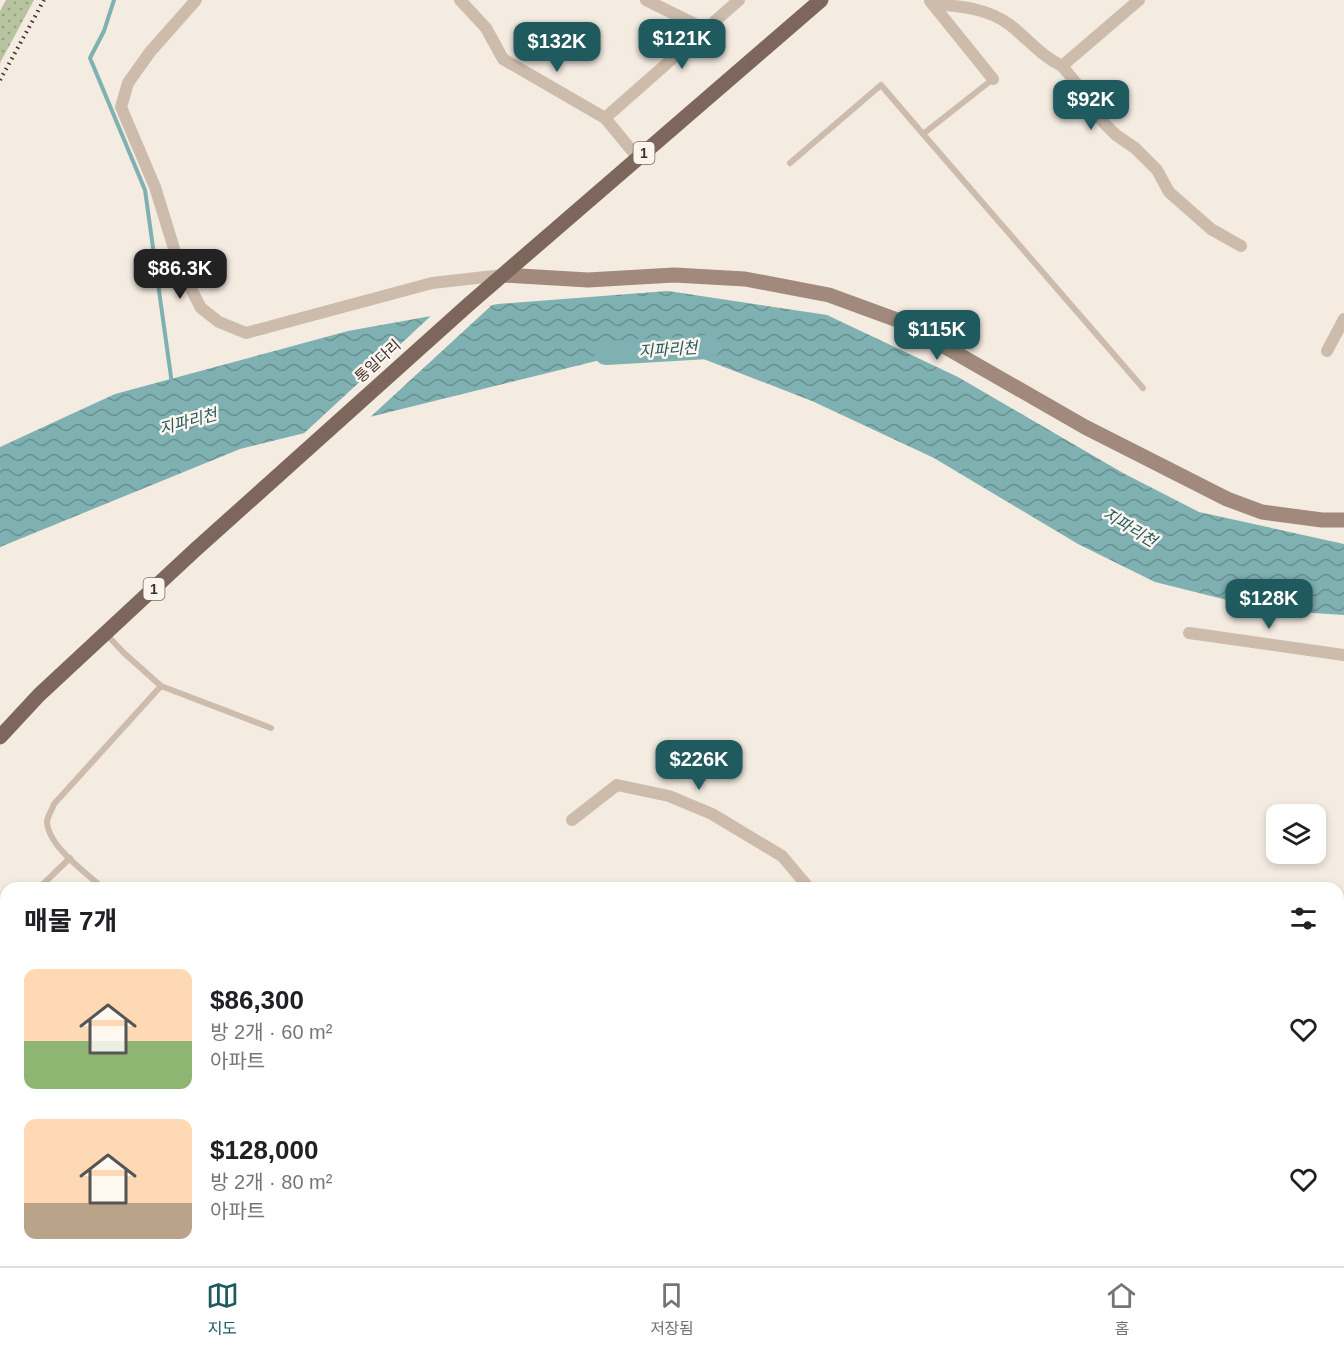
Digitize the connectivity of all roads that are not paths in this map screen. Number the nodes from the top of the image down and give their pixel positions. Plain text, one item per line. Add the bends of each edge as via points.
1 (196, 0) edge
2 (460, 0) edge
3 (646, 0) edge
4 (739, 0) edge
5 (821, 0) edge
6 (1139, 0) edge
7 (931, 2) edge
8 (705, 29) junction
9 (1062, 66) junction
10 (993, 79) joint
11 (605, 118) junction
12 (923, 134) junction
13 (638, 158) junction
14 (790, 163) dead end
15 (1240, 246) dead end
16 (503, 275) junction
17 (1344, 319) edge
18 (1327, 351) dead end
19 (1143, 388) dead end
20 (1344, 520) edge
21 (1189, 633) dead end
22 (106, 634) junction
23 (1344, 655) edge
24 (161, 686) junction
25 (271, 728) dead end
26 (0, 737) edge
27 (572, 820) dead end
28 (70, 858) junction
29 (45, 882) edge
30 (96, 882) edge
31 (804, 882) edge

1 - 16 street via 128,83 121,107 155,187 180,268 201,308 219,322 246,333 432,283
2 - 11 street via 486,28 503,59
3 - 8 street
4 - 8 street
5 - 13 main road, 1
6 - 9 street
7 - 9 street via 972,8 1008,23 1047,58
7 - 10 street
8 - 11 street
9 - 15 street via 1096,115 1157,170 1169,192 1211,229
10 - 12 lane
11 - 13 street
12 - 14 lane via 881,85
12 - 19 lane
13 - 16 main road, 1
16 - 20 street via 588,280 674,274 746,279 829,295 900,321 1084,427 1227,499 1262,512
16 - 22 main road, 통일다리 / 1
17 - 18 street
21 - 23 street
22 - 24 lane
22 - 26 main road, 1
24 - 25 lane
24 - 28 lane via 54,804 47,820 50,836
27 - 31 street via 617,785 669,796 712,814 782,856
28 - 29 lane
28 - 30 lane

